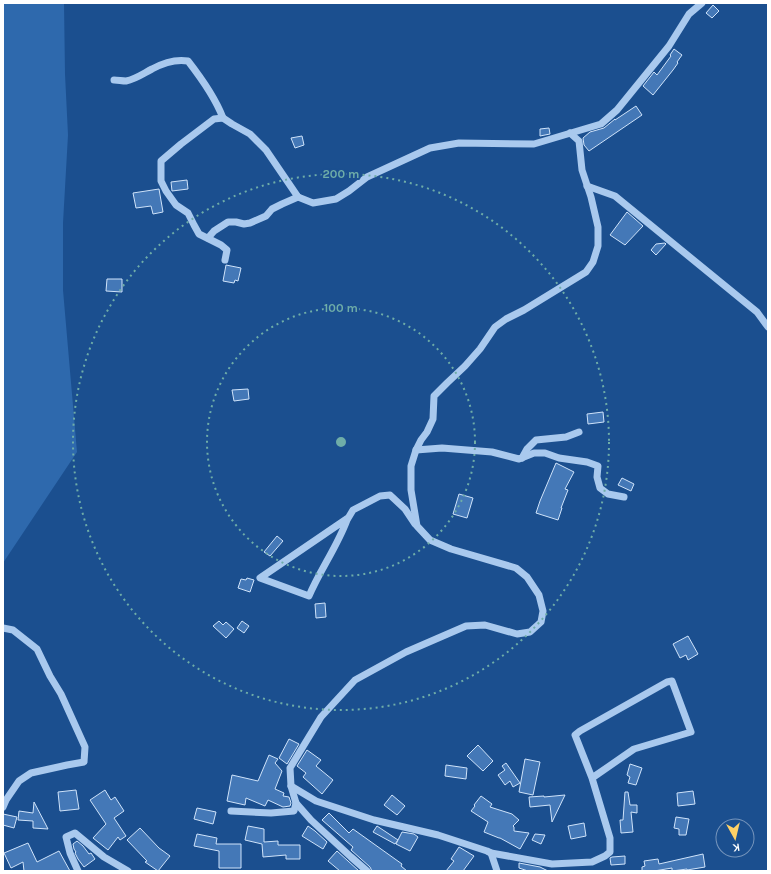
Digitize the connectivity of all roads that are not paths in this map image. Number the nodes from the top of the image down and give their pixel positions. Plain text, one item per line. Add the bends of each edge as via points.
1 (702, 3) edge
2 (114, 80) dead end
3 (223, 118) junction
4 (570, 133) junction
5 (587, 186) junction
6 (298, 198) junction
7 (208, 238) junction
8 (224, 260) dead end
9 (768, 327) edge
10 (579, 432) dead end
11 (416, 450) junction
12 (522, 458) junction
13 (624, 497) dead end
14 (348, 518) junction
15 (417, 526) junction
16 (3, 628) edge
17 (592, 778) junction
18 (290, 786) junction
19 (296, 803) junction
20 (3, 807) edge
21 (231, 811) dead end
22 (491, 854) junction
23 (78, 871) edge
24 (128, 871) edge
25 (368, 871) edge
26 (497, 871) edge

1 - 4 street via 689,14 670,46 617,110 601,124
2 - 3 street via 126,81 163,64 188,61 210,92
3 - 6 street via 250,134 266,150
3 - 7 street via 214,120 162,161 161,181 166,191 176,205 188,213 199,234
4 - 5 street via 579,141 582,170
4 - 6 street via 534,144 459,143 430,148 367,178 336,199 313,203
5 - 9 street via 616,196 757,312
5 - 11 street via 598,227 598,246 593,262 586,272 495,327 465,366 434,396 433,420
6 - 7 street via 272,209 266,216 250,223 228,222
7 - 8 street via 227,250
10 - 12 street via 566,437 536,440
11 - 12 street via 442,448 492,452
11 - 15 street via 411,466 411,490
12 - 13 street via 534,453 545,453 598,466 600,488 608,494
14 - 14 street via 309,596 260,578
14 - 15 street via 353,510 380,496 390,495 405,509
15 - 18 street via 430,540 451,549 516,568 527,577 539,595 543,611 541,622 530,632 516,634 486,625 466,626 406,652 355,680 317,723 290,768
16 - 20 street via 13,630 37,649 85,747 84,762 31,774 19,782
17 - 17 street via 634,749 691,732 672,681 575,735
17 - 22 street via 610,838 610,852 605,856 592,862 552,864
18 - 19 street
18 - 22 street via 316,801 374,820 438,835
19 - 21 street via 294,811
19 - 25 street via 310,820
22 - 26 street
23 - 24 street via 66,837 75,833 104,857

